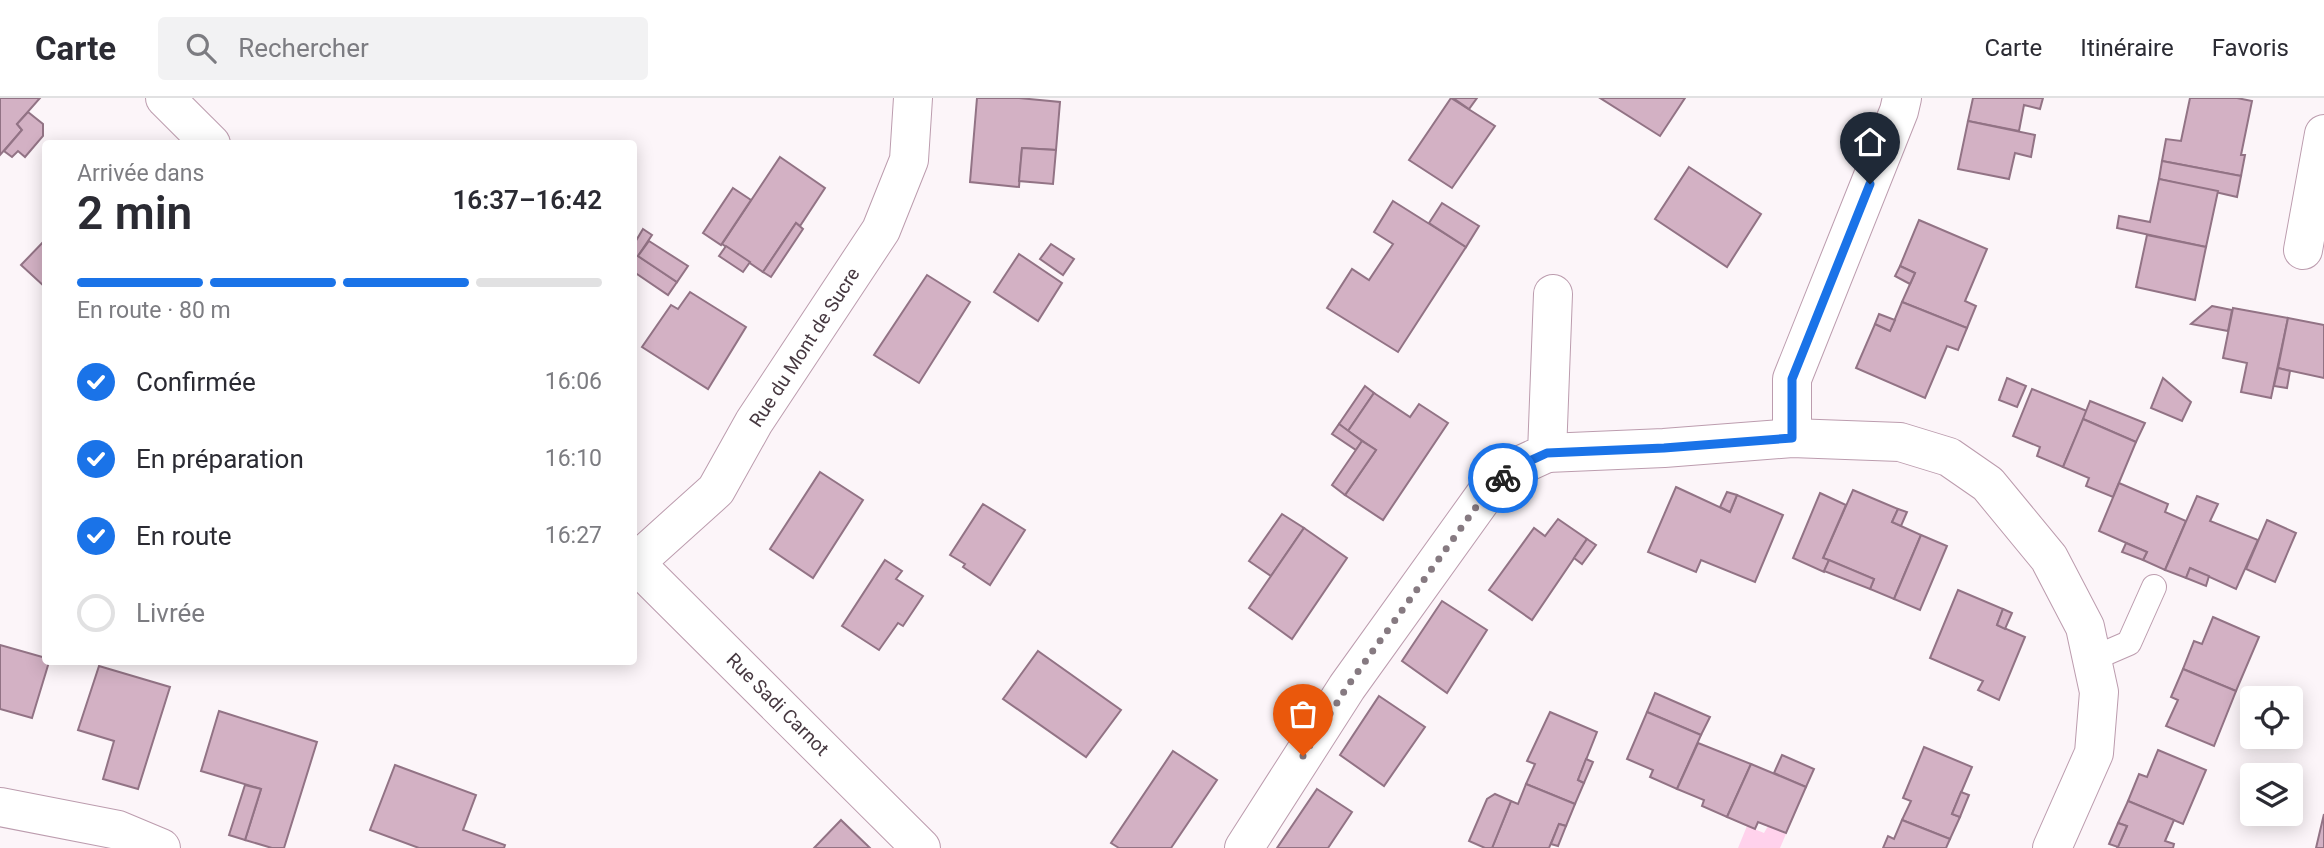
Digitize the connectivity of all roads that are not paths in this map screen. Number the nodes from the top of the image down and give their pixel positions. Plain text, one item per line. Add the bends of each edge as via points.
1 (165, 98) edge
2 (912, 98) edge
3 (1902, 98) edge
4 (2324, 134) edge
5 (207, 140) edge
6 (2303, 250) dead end
7 (1553, 294) dead end
8 (1792, 438) junction
9 (1547, 453) junction
10 (637, 559) edge
11 (637, 565) edge
12 (2154, 587) dead end
13 (2092, 659) junction
14 (0, 807) edge
15 (161, 848) edge
16 (921, 848) edge
17 (1244, 848) edge
18 (2052, 848) edge

1 - 5 street
2 - 10 street, Rue du Mont de Sucre via 909,160 881,230 754,422 716,490
3 - 8 street via 1792,379
4 - 6 street
7 - 9 street
8 - 9 street
8 - 13 street via 1900,442 1949,457 1987,484 2049,558 2085,627
9 - 17 street via 1512,469 1484,496 1347,687
11 - 16 street, Rue Sadi Carnot
12 - 13 lane via 2129,643
13 - 18 street via 2099,692 2094,753
14 - 15 street via 118,830

